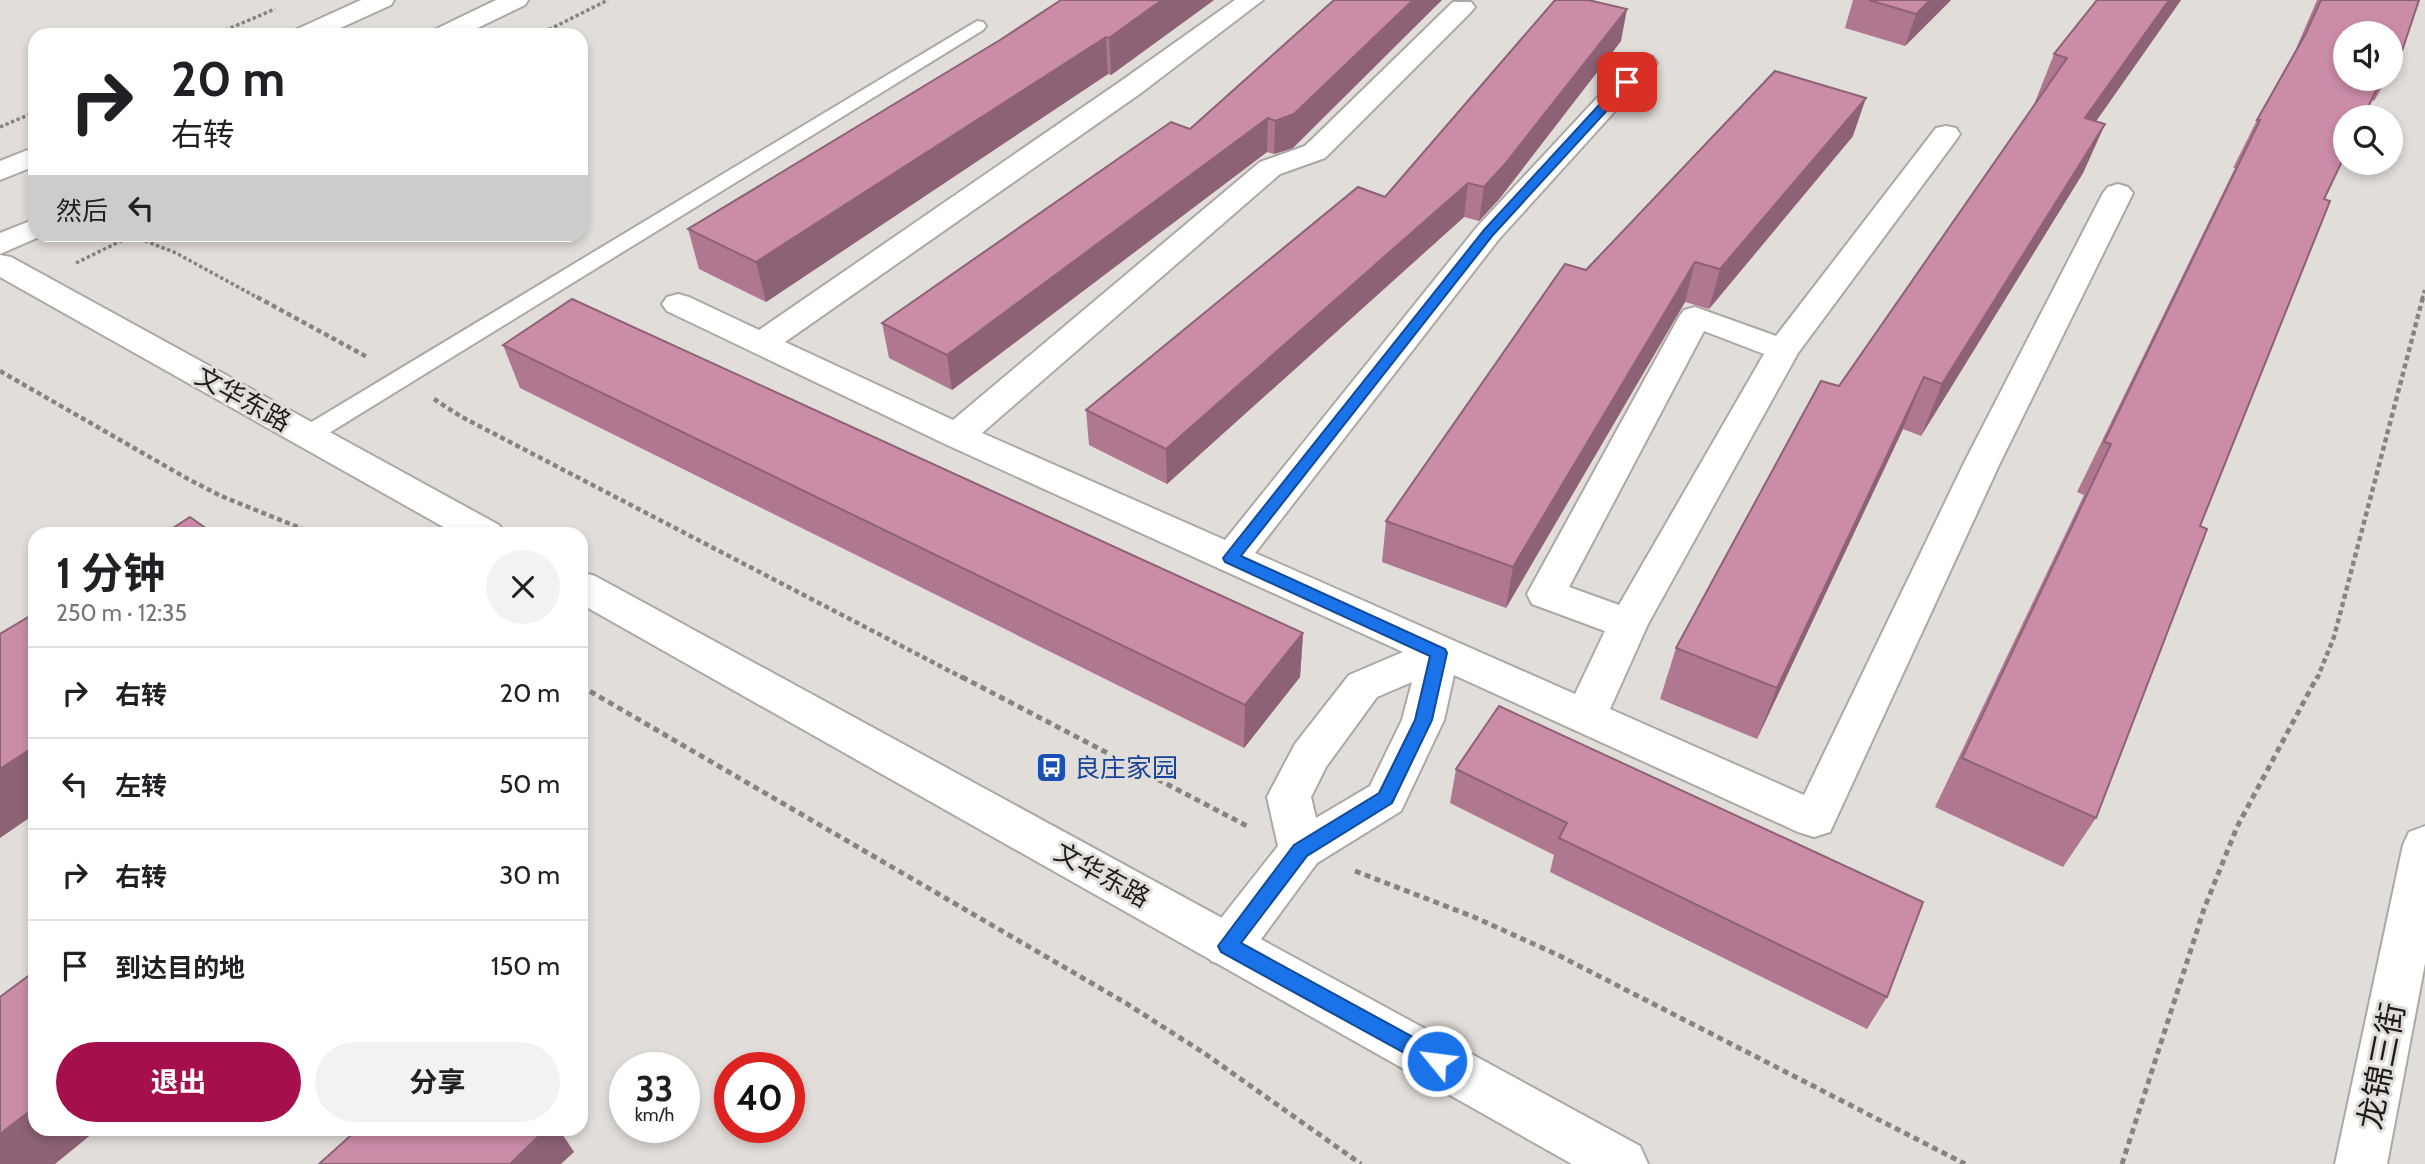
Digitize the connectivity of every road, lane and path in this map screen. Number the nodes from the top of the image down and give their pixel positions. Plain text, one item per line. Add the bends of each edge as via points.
1 (382, 0) edge
2 (516, 0) edge
3 (608, 0) edge
4 (1251, 0) edge
5 (283, 5) dead end
6 (1462, 7) dead end
7 (977, 26) dead end
8 (230, 28) edge
9 (320, 28) edge
10 (458, 28) edge
11 (552, 28) edge
12 (1644, 63) dead end
13 (28, 115) edge
14 (0, 127) edge
15 (1947, 134) dead end
16 (28, 159) edge
17 (0, 172) edge
18 (2118, 193) dead end
19 (28, 231) edge
20 (148, 242) edge
21 (0, 244) edge
22 (0, 264) edge
23 (2425, 289) edge
24 (678, 304) dead end
25 (761, 343) junction
26 (1783, 350) junction
27 (0, 371) edge
28 (402, 377) junction
29 (308, 435) junction
30 (957, 436) junction
31 (298, 527) edge
32 (473, 527) edge
33 (1231, 558) junction
34 (588, 590) edge
35 (1628, 624) junction
36 (1439, 653) junction
37 (588, 689) edge
38 (1585, 718) junction
39 (2425, 845) edge
40 (1301, 850) junction
41 (1228, 946) junction
42 (1361, 1164) edge
43 (1622, 1164) edge
44 (1965, 1164) edge
45 (2122, 1164) edge
46 (2361, 1164) edge

1 - 9 street
2 - 10 street
3 - 11 path
4 - 25 street
5 - 8 path
6 - 30 street via 1315,152 1270,168
7 - 28 lane
12 - 33 street via 1488,233
13 - 14 path
15 - 26 street
16 - 17 street
18 - 38 street via 1982,463 1814,819
19 - 21 street
20 - 28 path
22 - 29 street, 文华东路
23 - 45 path via 2334,637 2313,688 2237,827
24 - 25 street
25 - 30 street
26 - 35 street
26 - 35 street via 1695,317 1546,594
27 - 31 path via 188,479
28 - 29 lane
28 - 40 path via 472,422 1237,822
29 - 32 street, 文华东路
30 - 33 street
33 - 36 street
34 - 41 street, 文华东路
35 - 38 street
36 - 38 street
36 - 40 street via 1423,720 1385,798
36 - 40 street via 1363,686 1310,756 1289,797
37 - 42 path via 1124,1002
39 - 46 street, 龙锦三街
40 - 41 street
40 - 44 path via 1474,916 1558,955
41 - 43 street, 文华东路

